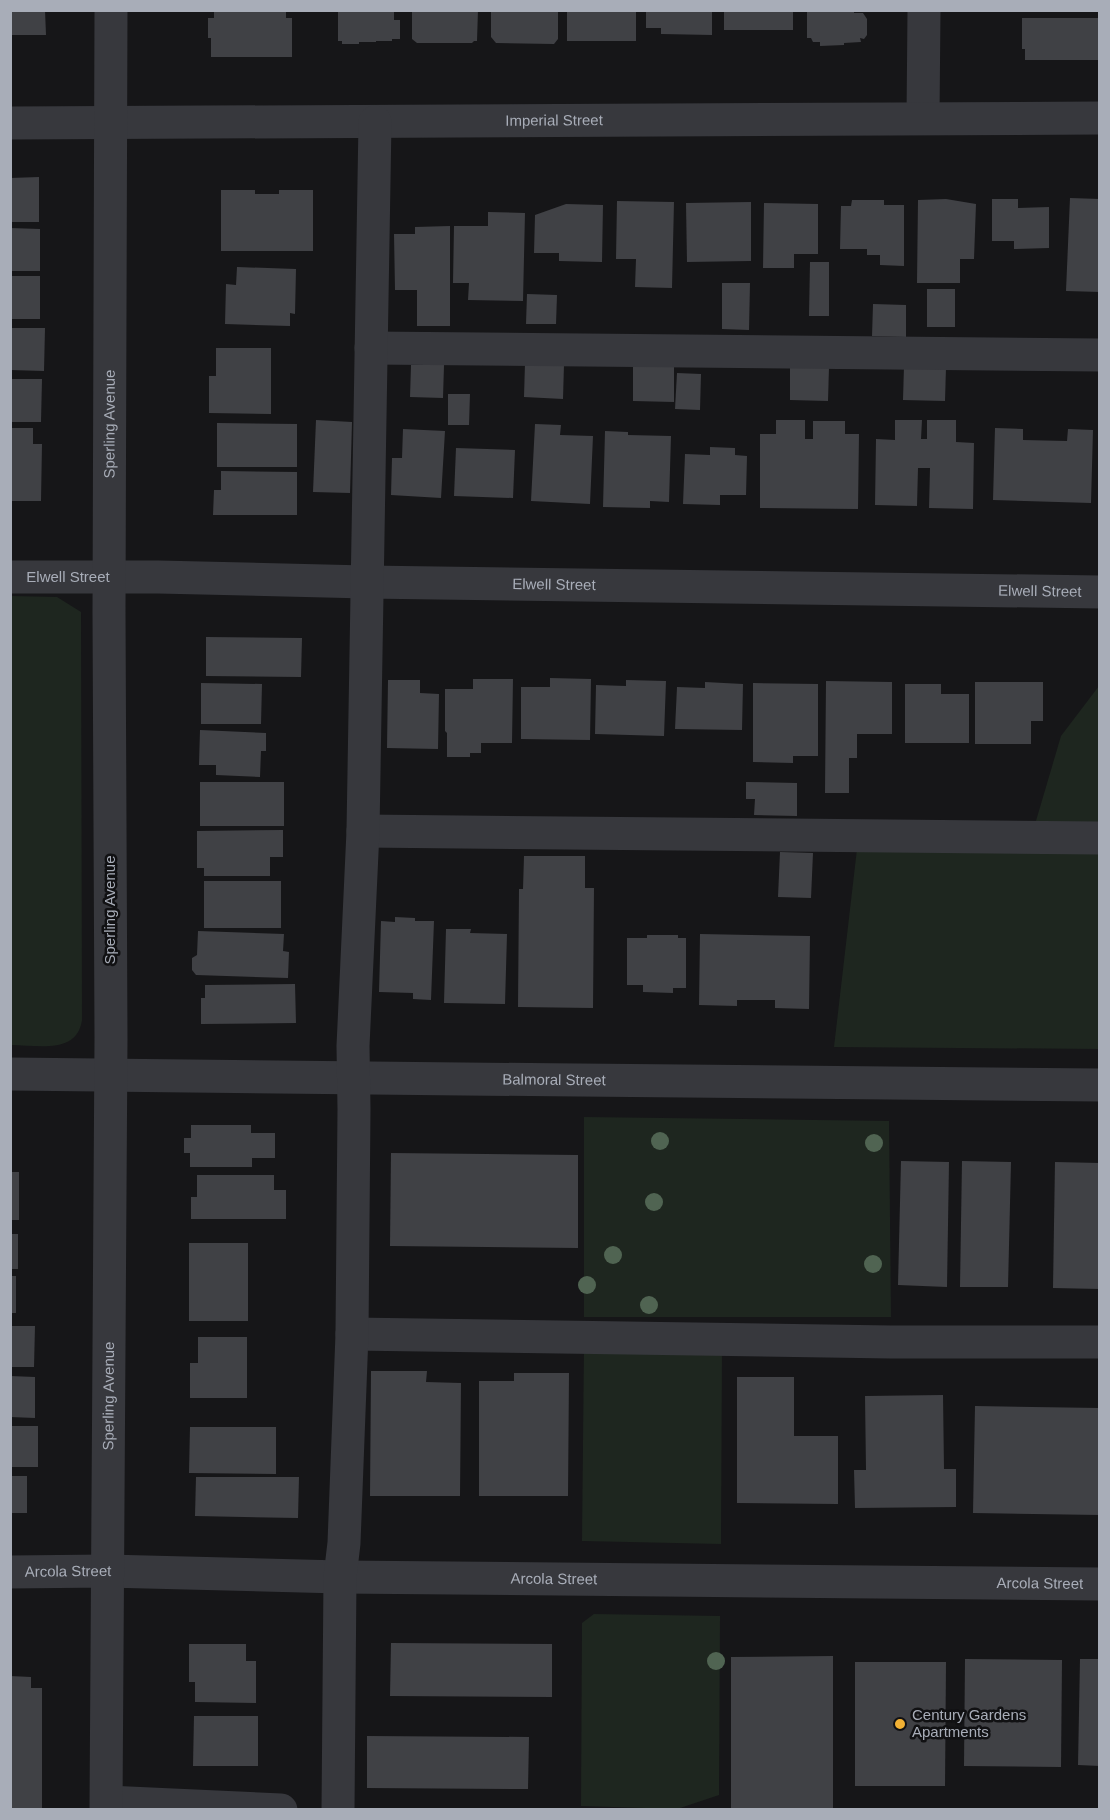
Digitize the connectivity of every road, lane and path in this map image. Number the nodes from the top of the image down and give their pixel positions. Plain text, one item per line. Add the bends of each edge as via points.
1 (111, 10) edge
2 (924, 10) edge
3 (923, 118) junction
4 (1100, 118) edge
5 (111, 121) junction
6 (375, 122) junction
7 (10, 123) edge
8 (371, 348) junction
9 (1100, 355) edge
10 (10, 576) edge
11 (109, 576) junction
12 (366, 582) junction
13 (1100, 591) edge
14 (363, 831) junction
15 (1100, 838) edge
16 (10, 1074) edge
17 (111, 1076) junction
18 (353, 1077) junction
19 (1100, 1085) edge
20 (352, 1334) junction
21 (1100, 1342) edge
22 (107, 1571) junction
23 (10, 1572) edge
24 (340, 1577) junction
25 (1100, 1584) edge
26 (106, 1806) edge
27 (281, 1809) edge
28 (338, 1809) edge

1 - 5 street, Sperling Avenue
2 - 3 street
3 - 4 street, Imperial Street
3 - 6 street, Imperial Street
5 - 6 street, Imperial Street
5 - 7 street, Imperial Street
5 - 11 street, Sperling Avenue
6 - 8 street
8 - 9 street
8 - 12 street
10 - 11 street, Elwell Street
11 - 12 street, Elwell Street
11 - 17 street, Sperling Avenue
12 - 13 street, Elwell Street
12 - 14 street
14 - 15 street
14 - 18 street
16 - 17 street, Balmoral Street
17 - 18 street, Balmoral Street
17 - 22 street, Sperling Avenue
18 - 19 street, Balmoral Street
18 - 20 street
20 - 21 street
20 - 24 street
22 - 23 street, Arcola Street
22 - 24 street, Arcola Street
22 - 26 street, Sperling Avenue
24 - 25 street, Arcola Street
24 - 28 street
26 - 27 street

